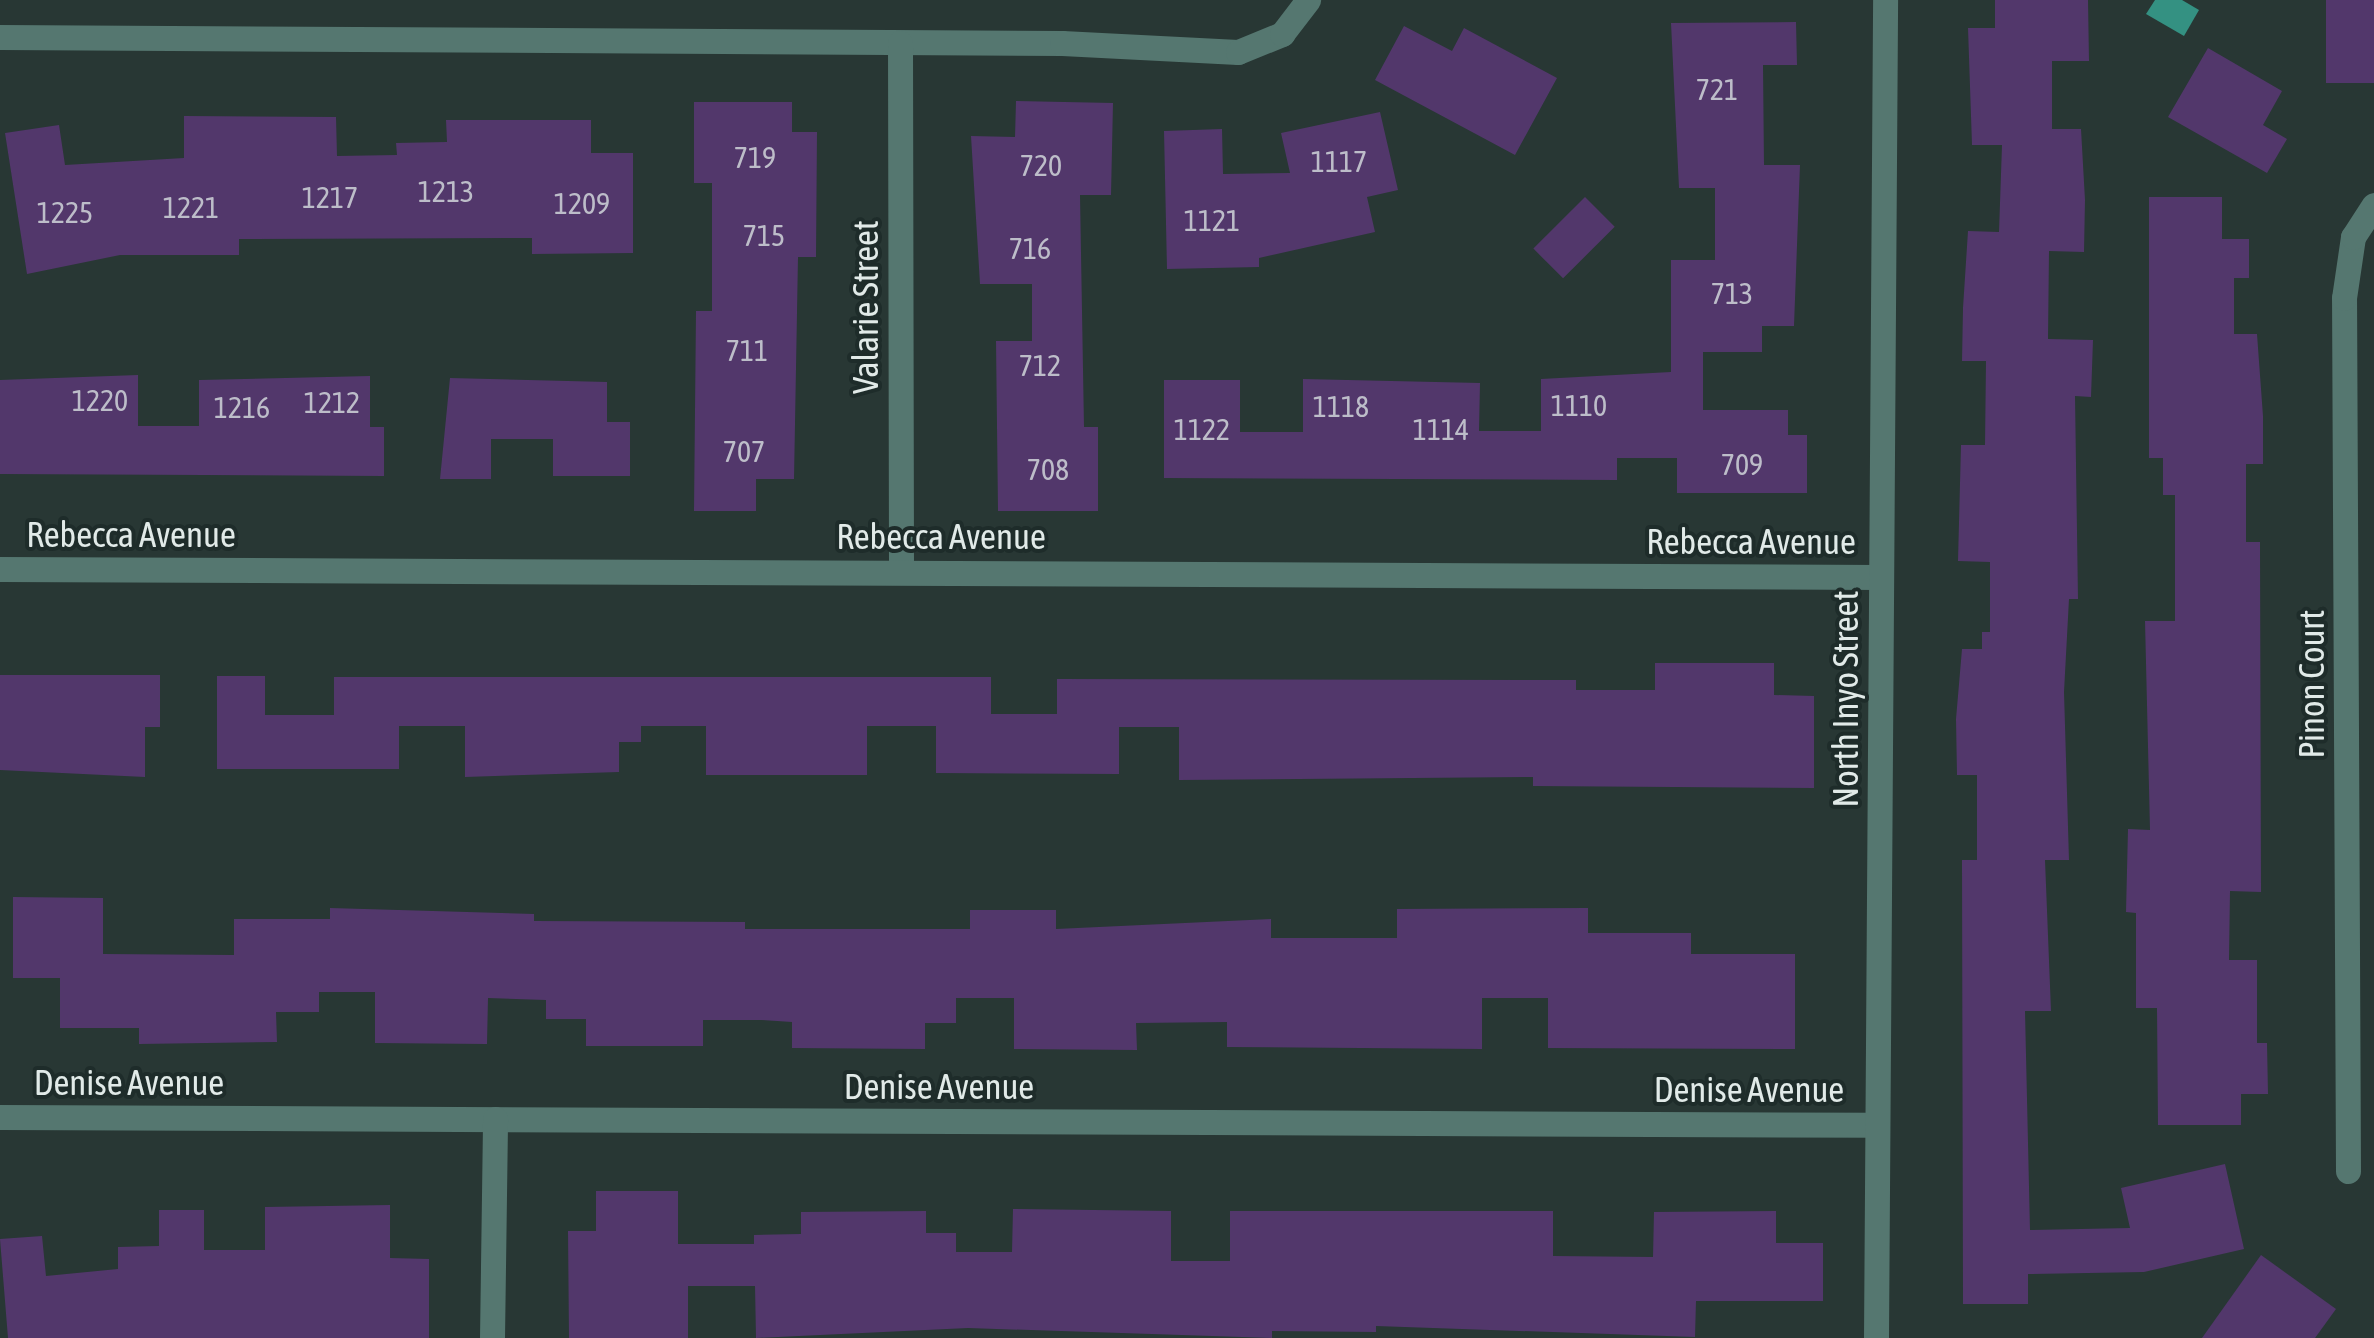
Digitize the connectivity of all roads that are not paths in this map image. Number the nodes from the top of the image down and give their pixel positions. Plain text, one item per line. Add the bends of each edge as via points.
1 (1308, 0) edge
2 (1885, 0) edge
3 (0, 37) edge
4 (900, 43) junction
5 (2374, 204) edge
6 (0, 569) edge
7 (900, 570) junction
8 (1881, 577) junction
9 (0, 1117) edge
10 (494, 1118) junction
11 (1877, 1125) junction
12 (2348, 1171) dead end
13 (492, 1338) edge
14 (1876, 1338) edge

1 - 4 street via 1282,34 1238,52
2 - 8 street, North Inyo Street
3 - 4 street
4 - 7 street, Valarie Street
5 - 12 street, Pinon Court via 2353,237 2344,298
6 - 7 street, Rebecca Avenue
7 - 8 street, Rebecca Avenue
8 - 11 street, North Inyo Street
9 - 10 street, Denise Avenue
10 - 11 street, Denise Avenue
10 - 13 street
11 - 14 street, North Inyo Street

